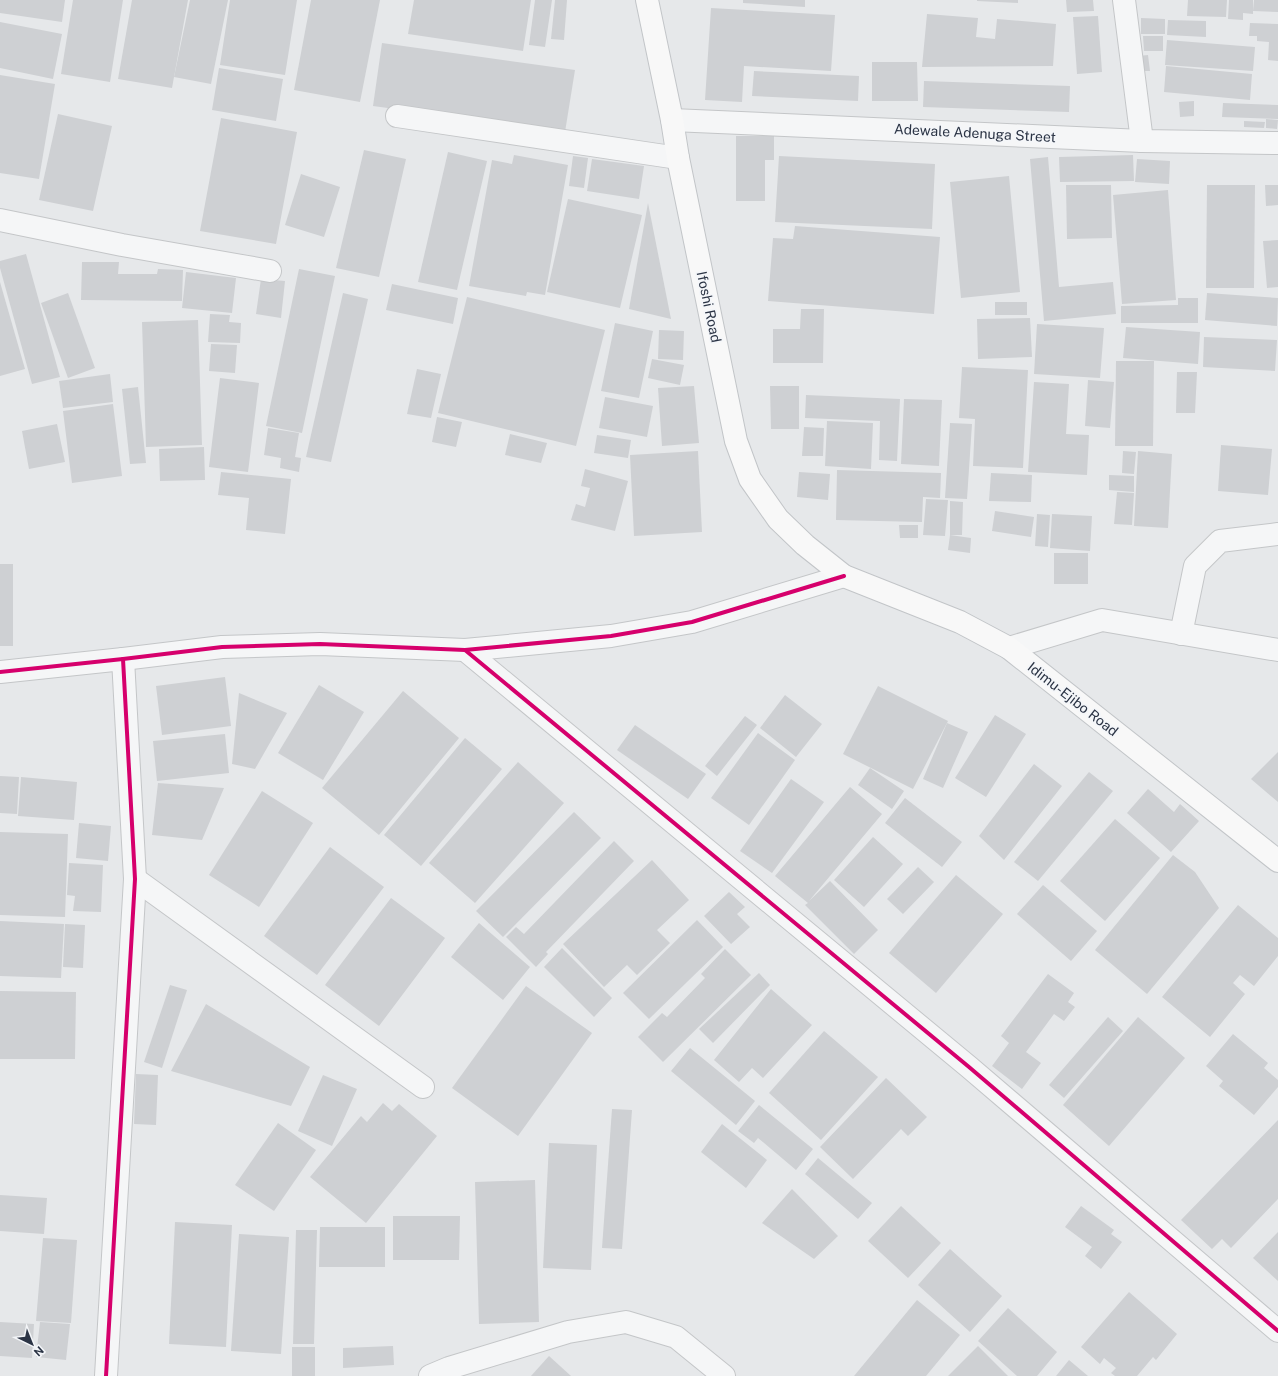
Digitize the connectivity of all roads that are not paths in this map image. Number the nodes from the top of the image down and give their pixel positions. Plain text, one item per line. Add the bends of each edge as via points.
1 (647, 0) edge
2 (1124, 0) edge
3 (397, 116) dead end
4 (672, 120) junction
5 (1142, 141) junction
6 (1278, 143) edge
7 (678, 158) junction
8 (0, 220) edge
9 (270, 271) dead end
10 (1278, 534) edge
11 (844, 576) junction
12 (1181, 634) junction
13 (1009, 648) junction
14 (465, 650) junction
15 (1278, 650) edge
16 (123, 659) junction
17 (0, 672) edge
18 (1278, 861) edge
19 (135, 879) junction
20 (423, 1087) dead end
21 (1278, 1331) edge
22 (443, 1373) edge
23 (106, 1376) edge
24 (724, 1376) edge

1 - 4 main road, Ifoshi Road
2 - 5 street
3 - 7 street
4 - 5 street, Adewale Adenuga Street
4 - 7 main road, Ifoshi Road
5 - 6 street, Adewale Adenuga Street
7 - 11 main road, Ifoshi Road via 736,440 750,479 778,519 805,545
8 - 9 street
10 - 12 street via 1220,541 1195,566
11 - 13 main road, Idimu-Ejibo Road via 960,622
11 - 14 street via 692,622 611,636
12 - 13 street via 1102,620
12 - 15 street
13 - 18 main road, Idimu-Ejibo Road
14 - 16 street via 320,644 238,646
14 - 21 street via 969,1068
16 - 17 street
16 - 19 street
19 - 20 street
19 - 23 street
22 - 24 street via 568,1332 626,1322 676,1337

